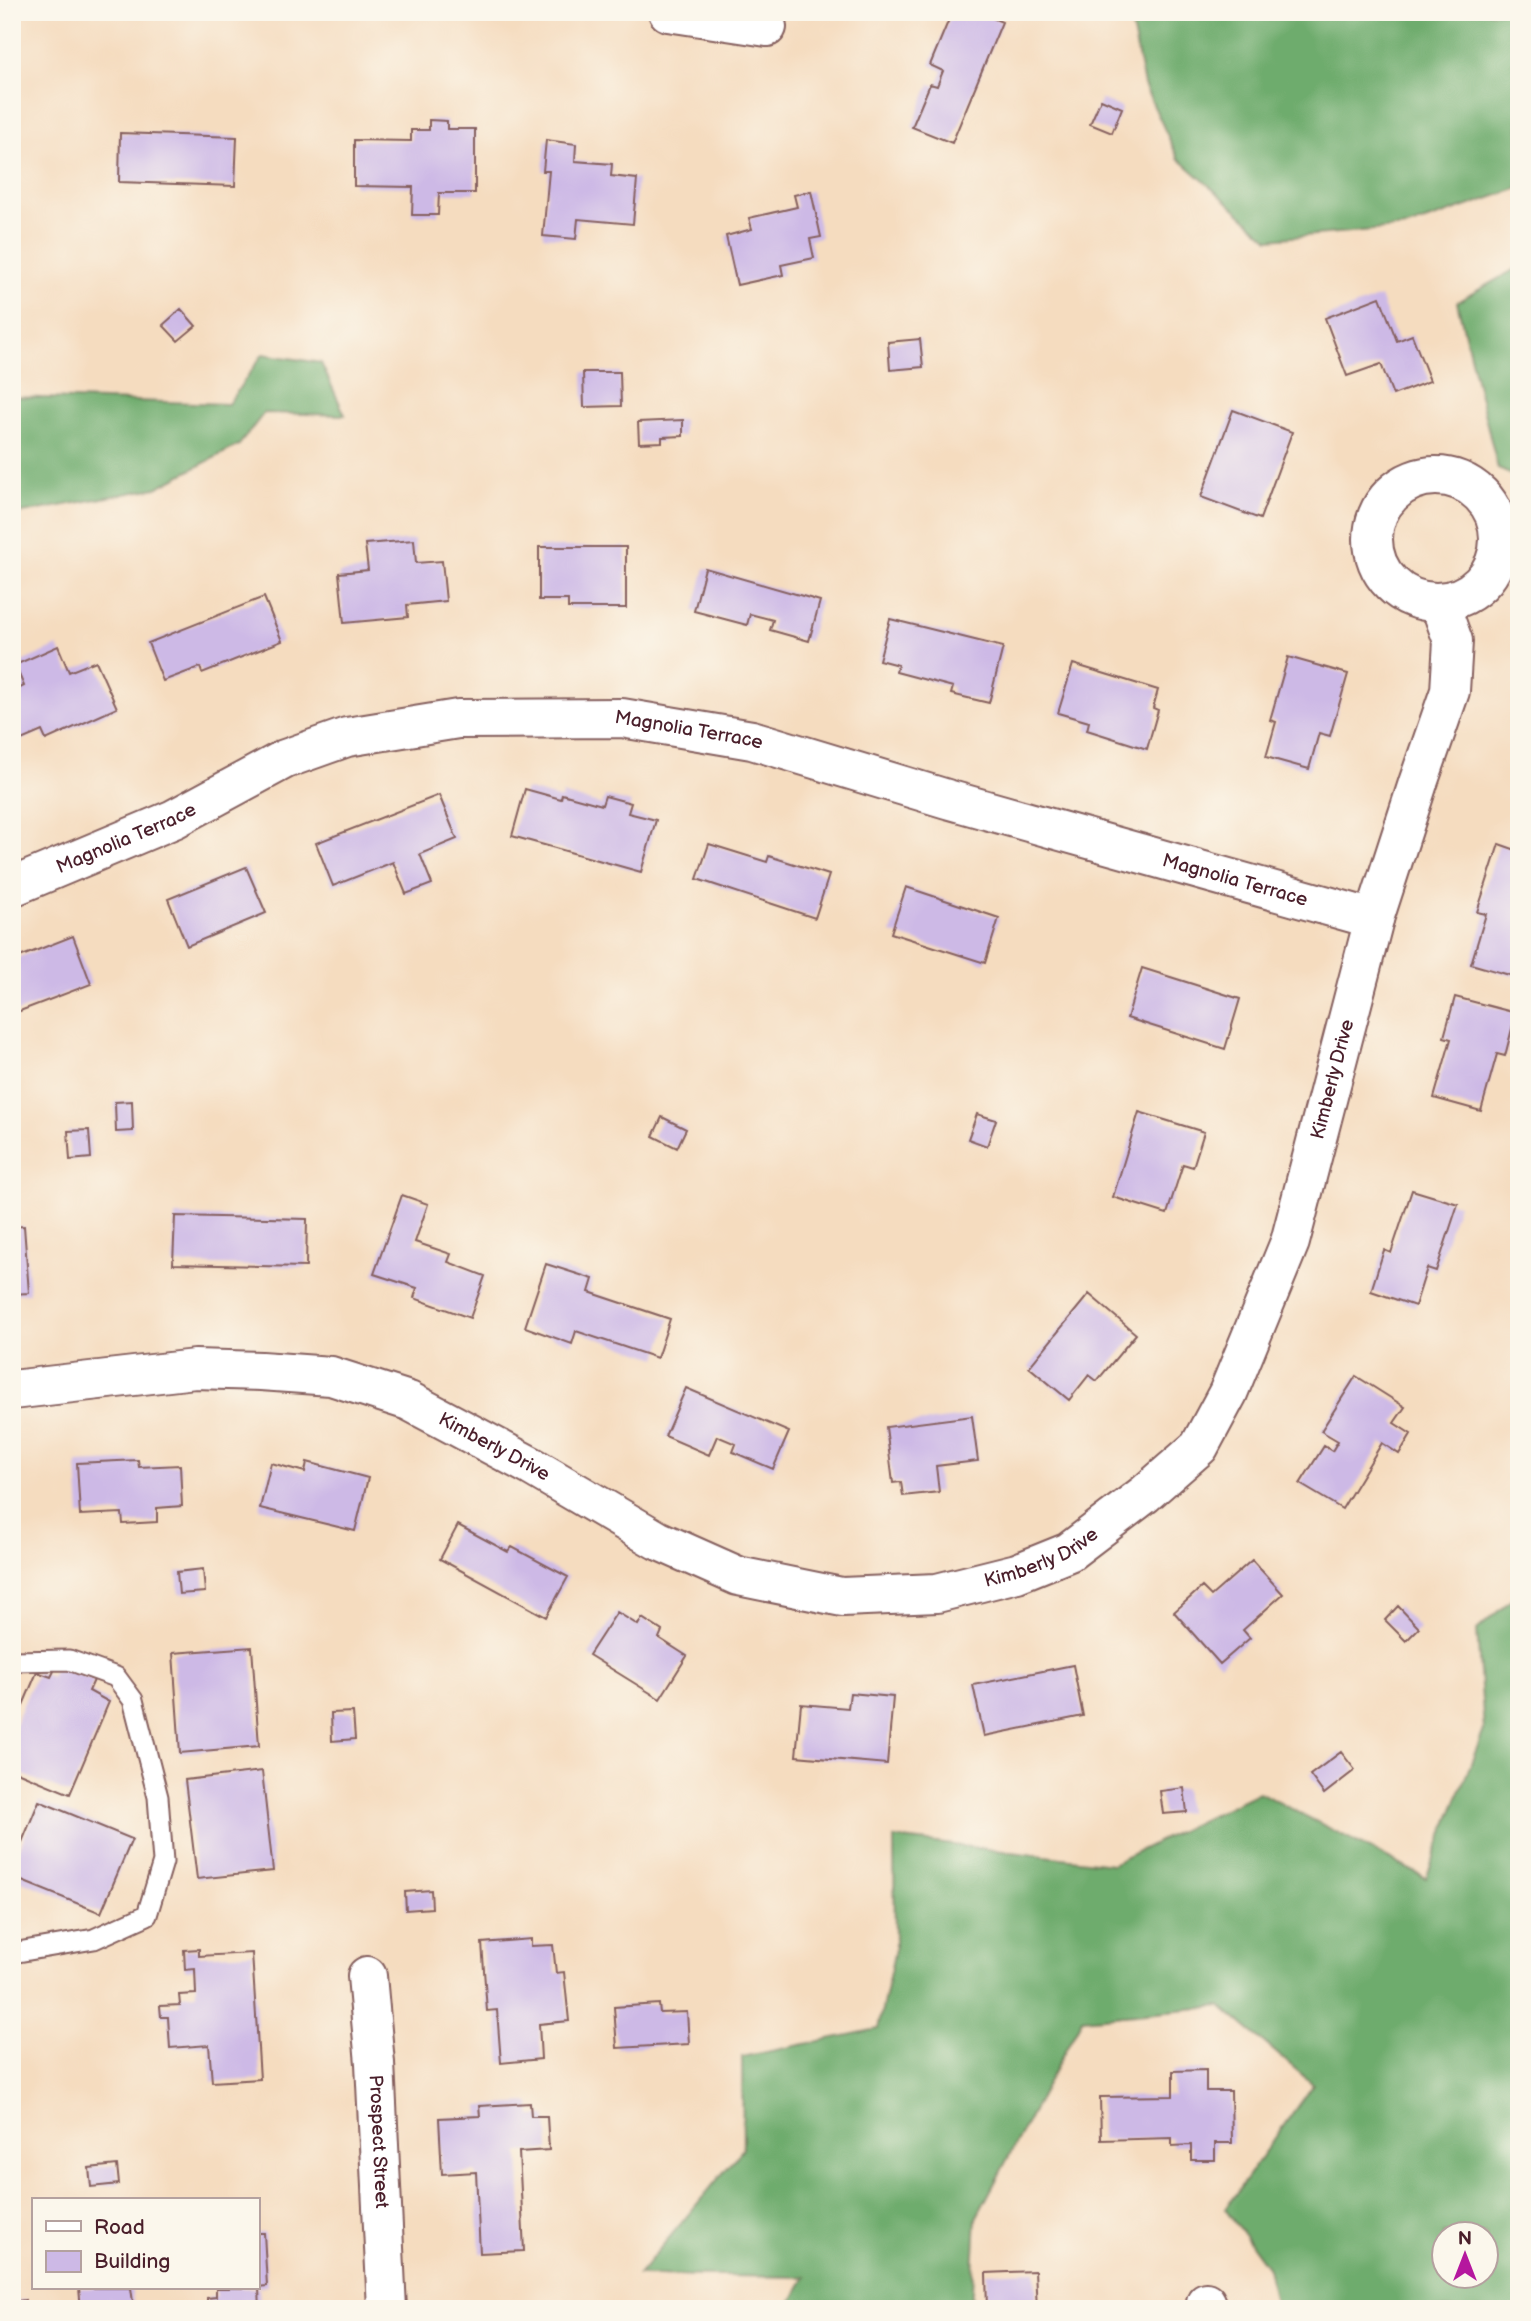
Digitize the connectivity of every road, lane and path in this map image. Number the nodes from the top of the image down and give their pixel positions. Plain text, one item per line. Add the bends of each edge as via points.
1 (668, 12) edge
2 (767, 27) dead end
3 (1438, 602) dead end
4 (12, 887) edge
5 (1374, 919) junction
6 (12, 1390) edge
7 (12, 1661) edge
8 (12, 1953) edge
9 (367, 1976) dead end
10 (387, 2309) edge

1 - 2 street
3 - 5 street, Kimberly Drive via 1453,642 1450,691
4 - 5 street, Magnolia Terrace via 174,819 285,759 347,737 458,719 622,718 752,740
5 - 6 street, Kimberly Drive via 1290,1242 1228,1393 1199,1447 1069,1552 1017,1573 937,1593 842,1597 738,1576 657,1540 409,1401 331,1376 195,1369
7 - 8 lane via 69,1660 116,1677 133,1700 158,1797 163,1862 147,1915 94,1939
9 - 10 street, Prospect Street

